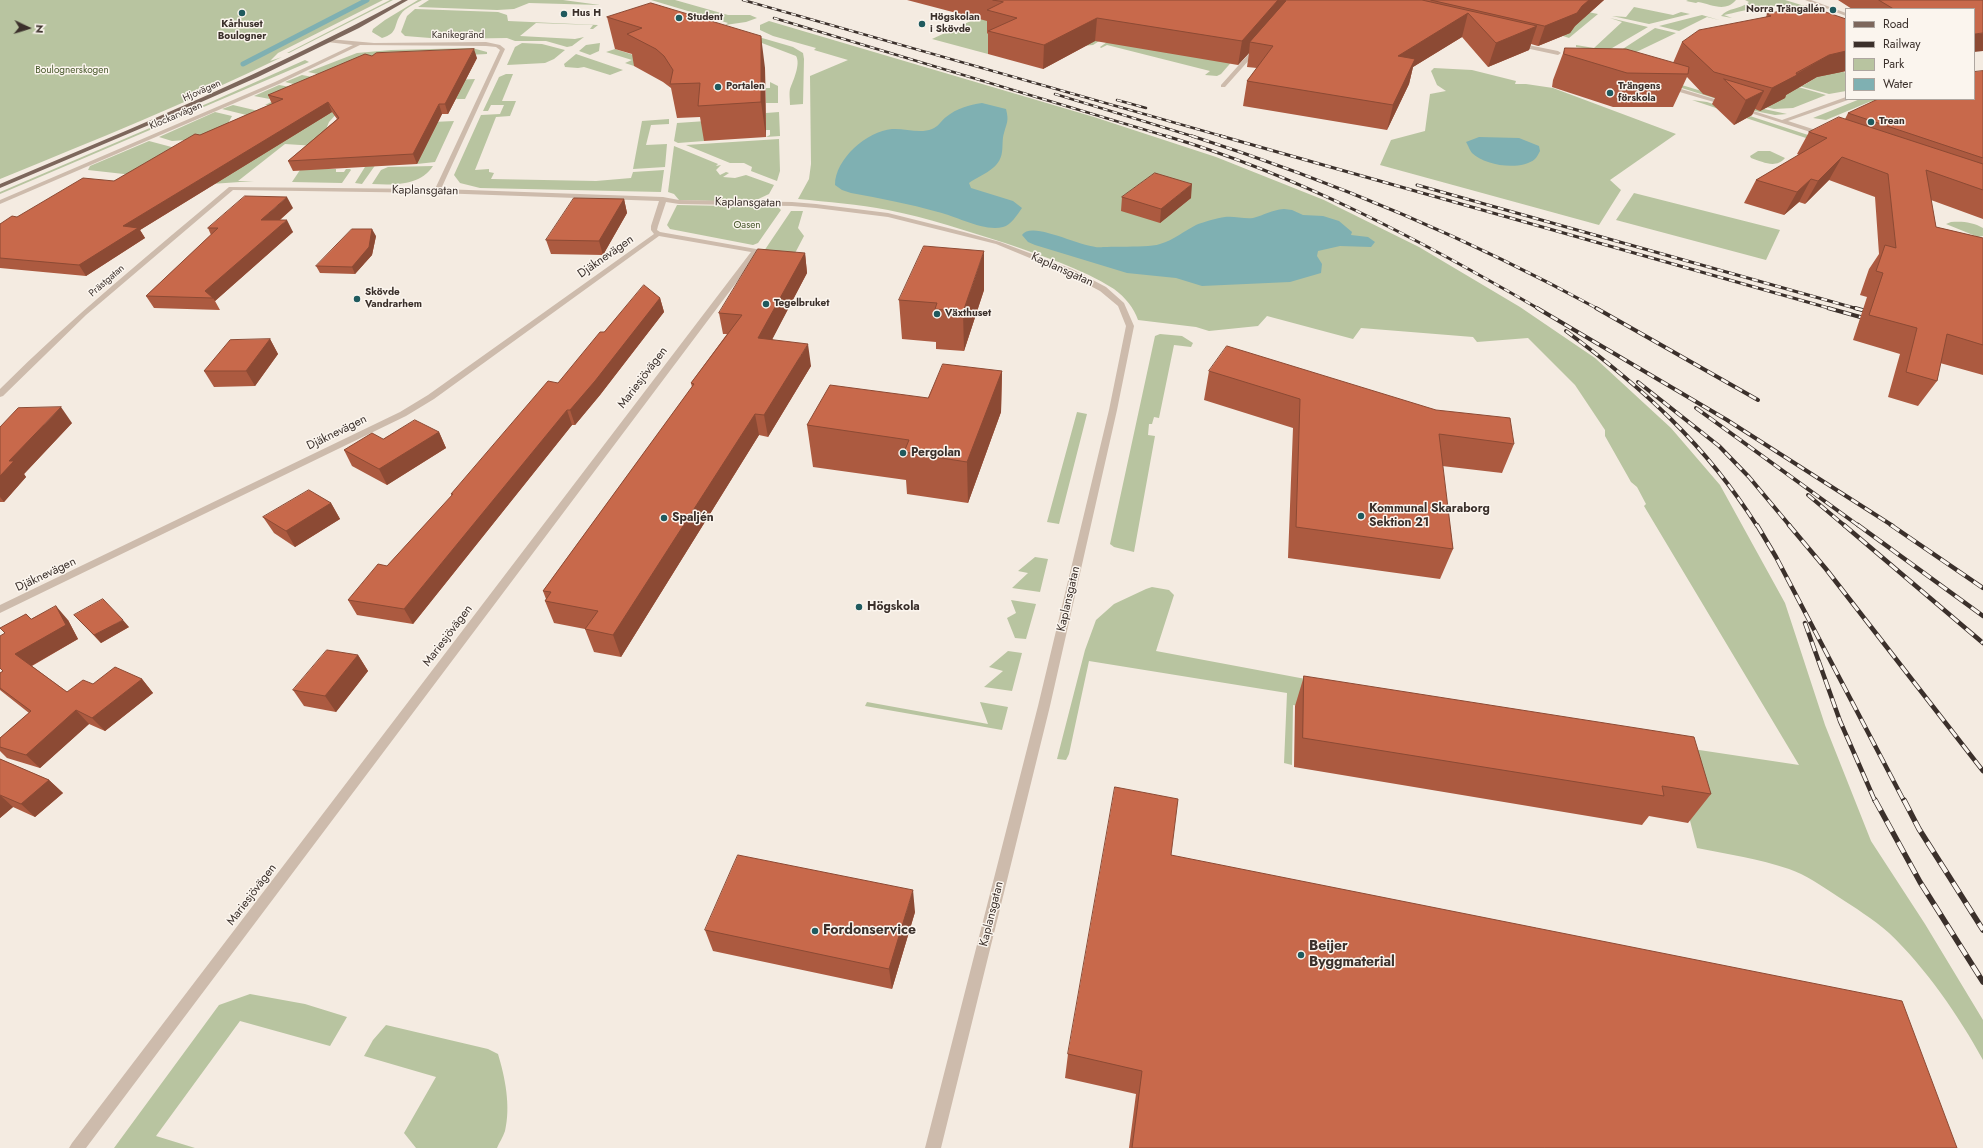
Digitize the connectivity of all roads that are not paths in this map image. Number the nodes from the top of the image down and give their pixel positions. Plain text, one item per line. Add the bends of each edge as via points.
1 (406, 0) edge
2 (1807, 0) edge
3 (1845, 15) edge
4 (329, 41) junction
5 (359, 44) junction
6 (1261, 44) edge
7 (1512, 44) edge
8 (1558, 53) dead end
9 (1660, 85) edge
10 (1222, 86) dead end
11 (1845, 99) edge
12 (1783, 121) junction
13 (1831, 137) edge
14 (0, 186) edge
15 (232, 188) joint
16 (437, 191) junction
17 (663, 199) junction
18 (0, 202) edge
19 (658, 234) junction
20 (0, 394) edge
21 (0, 610) edge
22 (77, 1148) edge
23 (933, 1148) edge

1 - 4 main road, Hjovägen
2 - 3 street
4 - 5 street, Kanikegränd
4 - 14 main road, Hjovägen via 206,99
5 - 16 street, Kanikegränd via 486,44 498,46 503,50
5 - 18 street, Klockarvägen via 296,75
6 - 10 street
7 - 8 street
9 - 12 street
11 - 12 street
12 - 13 street
15 - 16 street, Kaplansgatan
15 - 20 street, Prästgatan via 99,300
16 - 17 street, Kaplansgatan
17 - 19 street via 654,225 654,230
17 - 23 street, Kaplansgatan via 679,202 816,206 888,215 962,233 998,243 1069,271 1103,289 1121,305 1130,326 1044,706
19 - 21 street, Djäknevägen via 403,414
19 - 22 street, Mariesjövägen via 756,251

